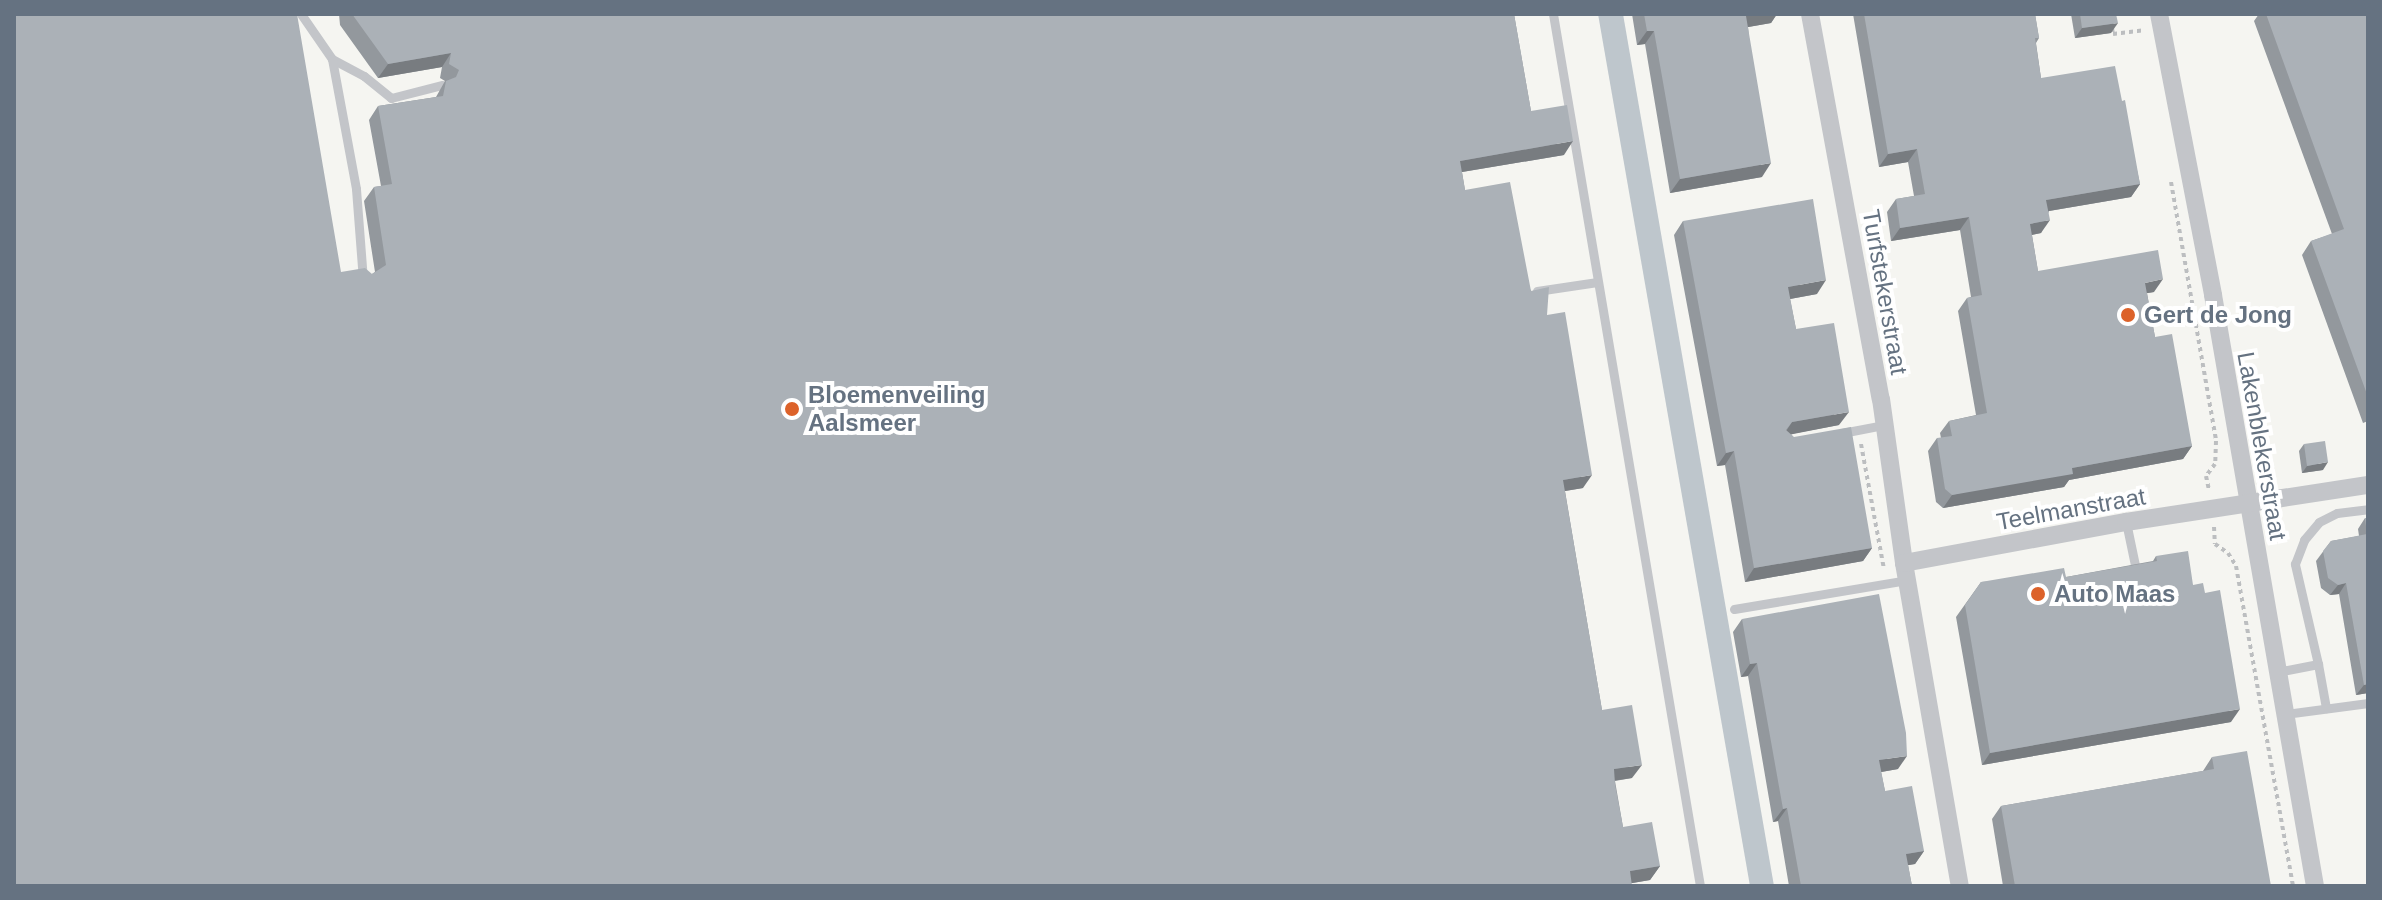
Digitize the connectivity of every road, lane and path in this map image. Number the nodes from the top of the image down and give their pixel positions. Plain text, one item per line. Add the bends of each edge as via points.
1 (301, 14) edge
2 (1553, 14) edge
3 (1810, 14) edge
4 (2150, 18) edge
5 (2111, 24) edge
6 (2144, 30) junction
7 (2147, 44) dead end
8 (332, 59) junction
9 (442, 85) edge
10 (2170, 177) dead end
11 (363, 280) edge
12 (1597, 282) junction
13 (1537, 291) edge
14 (1885, 429) junction
15 (1827, 435) edge
16 (2368, 485) edge
17 (2247, 505) junction
18 (2368, 509) edge
19 (2212, 511) junction
20 (2126, 522) junction
21 (2135, 565) edge
22 (1906, 571) junction
23 (1887, 583) junction
24 (1734, 609) dead end
25 (2318, 664) junction
26 (2277, 672) junction
27 (2368, 703) edge
28 (2326, 708) junction
29 (2285, 714) junction
30 (1700, 886) edge
31 (1960, 886) edge
32 (2293, 886) edge
33 (2315, 886) edge

1 - 8 lane
2 - 12 lane
3 - 14 street, Turfstekerstraat
4 - 6 path
4 - 17 street, Lakenblekerstraat via 2213,295
5 - 6 path via 2113,34
6 - 7 path
8 - 9 lane via 391,98
8 - 11 lane via 356,189
10 - 19 path via 2216,441 2215,464 2206,476
12 - 13 lane
12 - 30 lane
14 - 15 lane
14 - 22 street, Turfstekerstraat
14 - 23 path via 1860,438
16 - 17 street, Teelmanstraat
17 - 19 street, Teelmanstraat
17 - 26 street, Lakenblekerstraat
18 - 25 lane via 2337,513 2319,522 2304,540 2295,564
19 - 20 street, Teelmanstraat
19 - 32 path via 2215,544 2236,566
20 - 21 lane
20 - 22 street, Teelmanstraat
22 - 23 lane
22 - 31 street, Turfstekerstraat
23 - 24 lane
25 - 26 lane
25 - 28 lane
26 - 29 street, Lakenblekerstraat
27 - 28 lane
28 - 29 lane
29 - 33 street, Lakenblekerstraat

